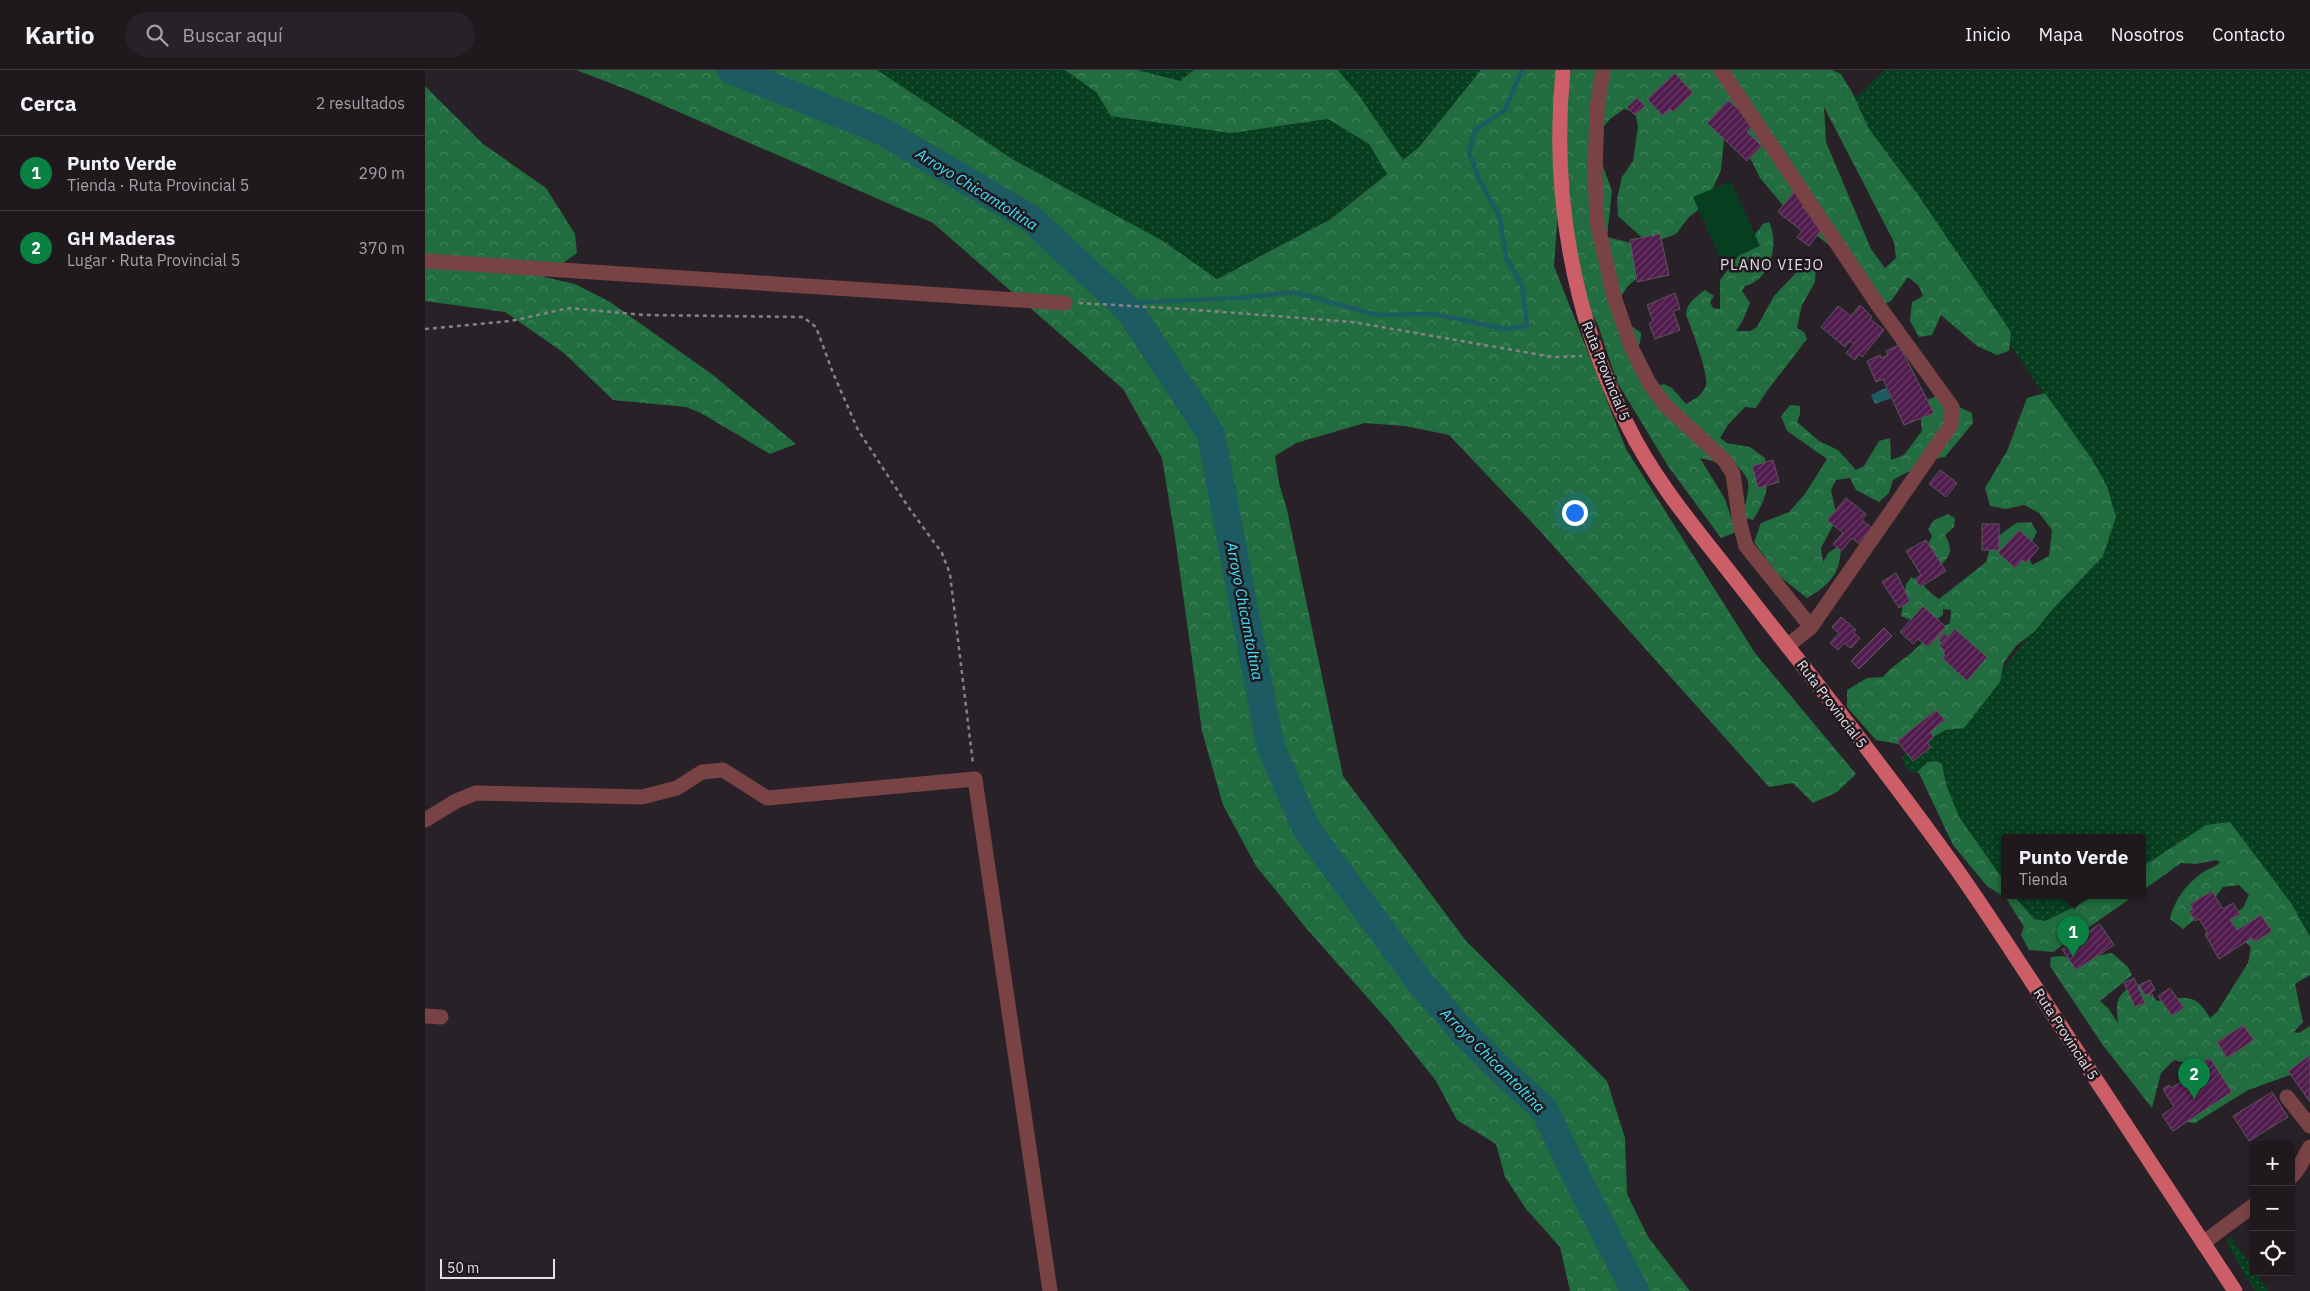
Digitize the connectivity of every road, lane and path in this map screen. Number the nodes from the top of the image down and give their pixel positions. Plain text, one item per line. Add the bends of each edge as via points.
1 (1563, 70) edge
2 (1603, 70) edge
3 (1721, 70) edge
4 (425, 261) edge
5 (1065, 303) joint
6 (425, 329) edge
7 (1597, 356) junction
8 (1811, 627) junction
9 (1787, 646) junction
10 (975, 779) junction
11 (425, 820) edge
12 (425, 1016) edge
13 (441, 1016) dead end
14 (2287, 1097) dead end
15 (2310, 1126) edge
16 (2310, 1147) edge
17 (2295, 1174) edge
18 (2250, 1208) edge
19 (2203, 1243) junction
20 (1050, 1291) edge
21 (2235, 1291) edge

1 - 7 main road, Ruta Provincial 5 via 1560,141 1567,244
2 - 8 street via 1597,108 1597,222 1614,297 1632,350 1665,405 1725,461 1733,474 1746,546
3 - 8 street via 1878,305 1952,407 1951,425
4 - 5 street
5 - 7 path via 1353,322 1553,357
6 - 10 path via 511,320 569,308 644,315 803,317 810,322 816,327 858,430 943,553 948,567
7 - 9 main road, Ruta Provincial 5 via 1628,428 1671,496
8 - 9 street
9 - 19 main road, Ruta Provincial 5 via 1974,895
10 - 11 street via 767,798 723,770 702,772 677,788 642,797 476,793
10 - 20 street
12 - 13 street
14 - 15 street
16 - 17 street
18 - 19 street
19 - 21 main road, Ruta Provincial 5

